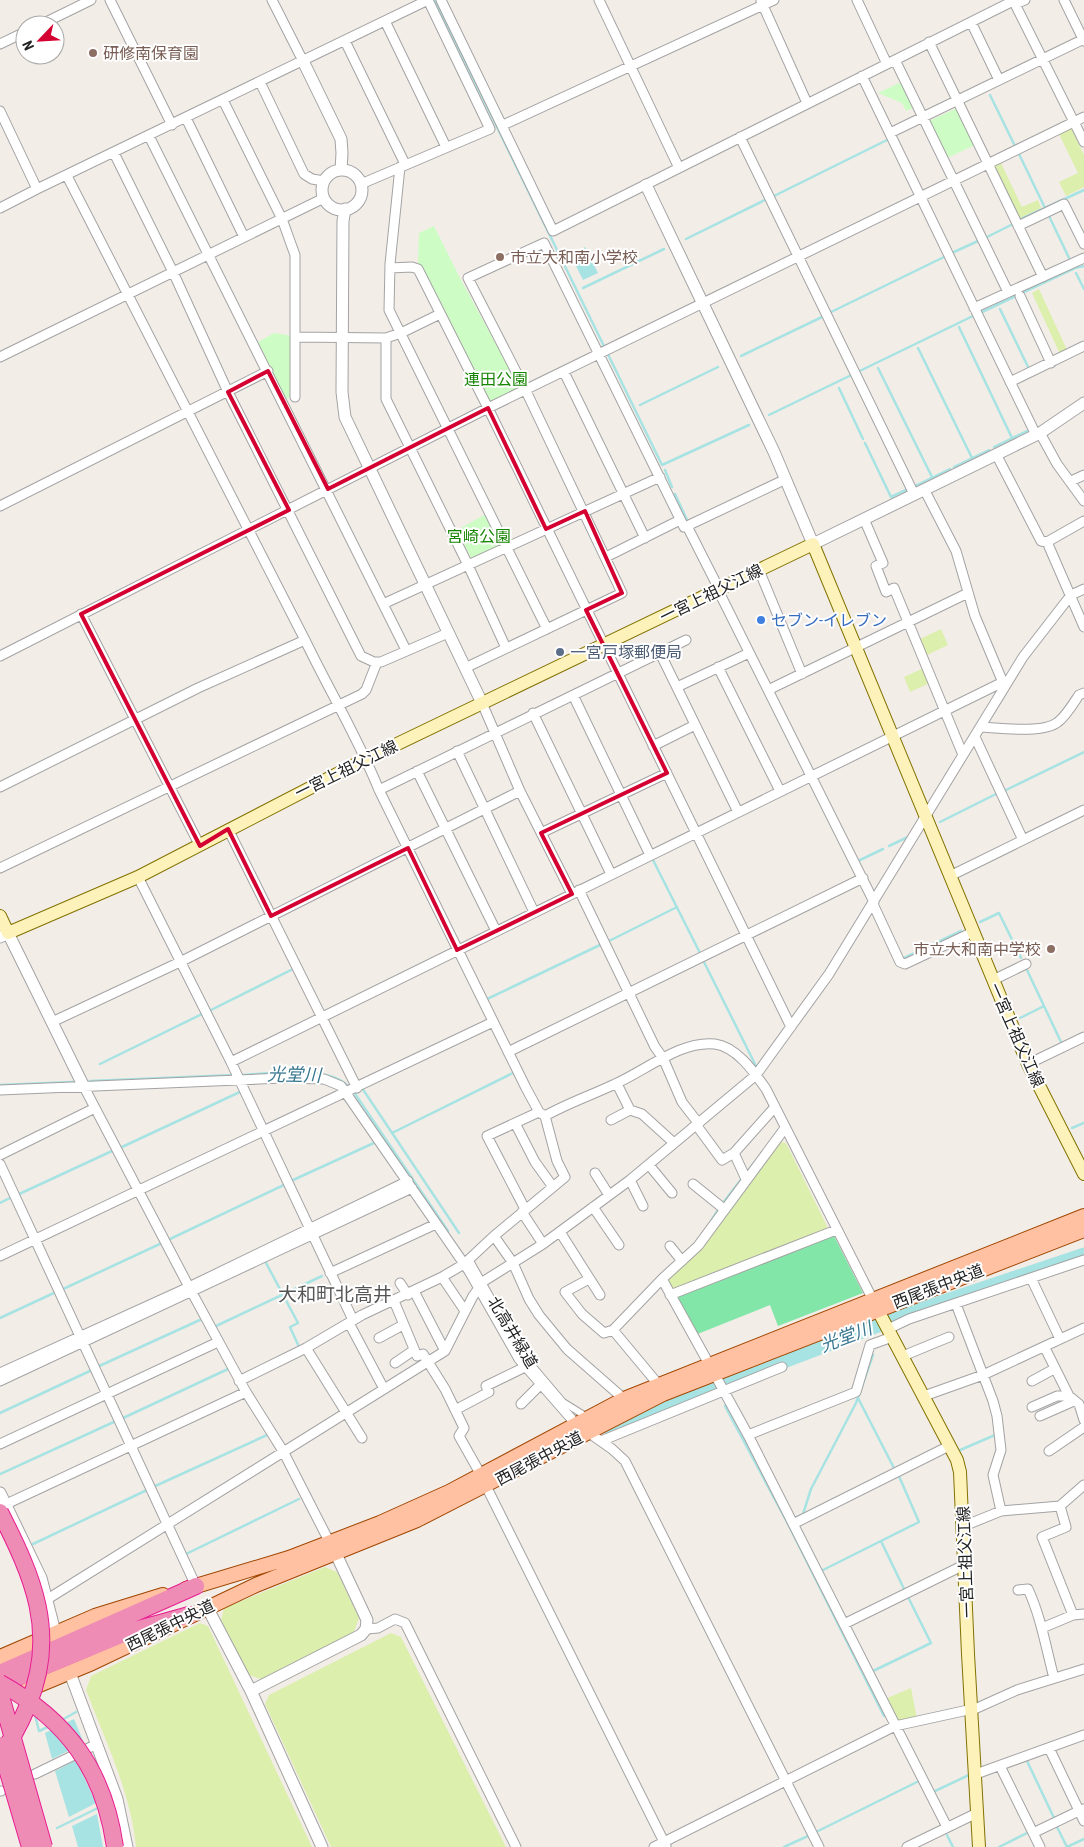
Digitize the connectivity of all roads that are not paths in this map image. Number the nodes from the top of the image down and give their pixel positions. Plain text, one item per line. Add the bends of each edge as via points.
1 (91, 0) edge
2 (110, 0) edge
3 (272, 0) edge
4 (428, 0) edge
5 (441, 0) edge
6 (599, 0) edge
7 (774, 0) edge
8 (857, 0) edge
9 (1025, 0) edge
10 (1064, 0) edge
11 (762, 2) edge
12 (1014, 2) edge
13 (60, 15) edge
14 (385, 21) junction
15 (971, 22) junction
16 (15, 37) edge
17 (1084, 40) edge
18 (345, 41) junction
19 (929, 42) junction
20 (0, 44) edge
21 (1044, 59) junction
22 (303, 61) junction
23 (891, 62) junction
24 (631, 67) junction
25 (862, 76) junction
26 (999, 80) junction
27 (260, 82) junction
28 (223, 100) junction
29 (957, 100) junction
30 (807, 104) junction
31 (0, 111) edge
32 (923, 117) junction
33 (1084, 117) edge
34 (186, 118) junction
35 (1074, 122) junction
36 (172, 125) junction
37 (503, 125) junction
38 (890, 133) junction
39 (149, 136) junction
40 (740, 137) junction
41 (1084, 142) edge
42 (446, 147) junction
43 (114, 153) junction
44 (988, 164) junction
45 (402, 165) junction
46 (679, 168) junction
47 (341, 170) junction
48 (67, 176) junction
49 (954, 180) junction
50 (324, 181) junction
51 (361, 184) junction
52 (646, 185) junction
53 (37, 190) junction
54 (920, 196) junction
55 (324, 198) junction
56 (0, 208) edge
57 (345, 209) junction
58 (282, 219) junction
59 (1018, 226) junction
60 (244, 237) junction
61 (1084, 244) edge
62 (209, 254) junction
63 (798, 256) junction
64 (1084, 258) edge
65 (390, 268) junction
66 (172, 272) junction
67 (1043, 277) junction
68 (1008, 292) junction
69 (129, 294) junction
70 (1020, 296) dead end
71 (702, 303) junction
72 (976, 312) junction
73 (440, 314) junction
74 (401, 333) junction
75 (295, 337) junction
76 (342, 337) junction
77 (386, 338) junction
78 (1084, 346) edge
79 (604, 351) junction
80 (0, 357) edge
81 (1051, 363) junction
82 (268, 371) junction
83 (564, 372) junction
84 (1010, 382) junction
85 (526, 391) junction
86 (228, 392) junction
87 (295, 397) dead end
88 (1084, 403) edge
89 (488, 408) junction
90 (189, 412) junction
91 (449, 428) junction
92 (1038, 434) junction
93 (410, 448) junction
94 (996, 454) junction
95 (369, 468) junction
96 (1084, 474) edge
97 (660, 477) junction
98 (786, 479) junction
99 (1071, 481) junction
100 (328, 489) junction
101 (919, 492) junction
102 (623, 494) junction
103 (1084, 501) edge
104 (0, 506) edge
105 (289, 510) junction
106 (584, 511) junction
107 (864, 519) junction
108 (1084, 522) edge
109 (683, 523) junction
110 (546, 529) junction
111 (249, 530) junction
112 (645, 538) junction
113 (1047, 542) junction
114 (813, 544) junction
115 (508, 547) junction
116 (606, 557) junction
117 (468, 565) junction
118 (760, 570) junction
119 (426, 585) junction
120 (1084, 589) edge
121 (718, 590) junction
122 (968, 593) junction
123 (1071, 595) junction
124 (383, 604) junction
125 (586, 610) junction
126 (81, 614) junction
127 (908, 622) junction
128 (1084, 627) edge
129 (547, 629) junction
130 (448, 633) junction
131 (305, 640) junction
132 (686, 640) dead end
133 (604, 645) junction
134 (856, 647) junction
135 (506, 648) junction
136 (406, 650) junction
137 (660, 653) junction
138 (749, 653) junction
139 (0, 656) edge
140 (378, 662) junction
141 (718, 667) junction
142 (465, 668) junction
143 (618, 674) junction
144 (802, 674) junction
145 (1004, 684) junction
146 (677, 687) junction
147 (768, 690) junction
148 (1084, 693) edge
149 (573, 695) junction
150 (482, 703) junction
151 (336, 706) junction
152 (944, 710) junction
153 (534, 713) junction
154 (135, 719) junction
155 (696, 725) junction
156 (981, 727) junction
157 (495, 733) junction
158 (892, 737) junction
159 (975, 737) junction
160 (653, 746) junction
161 (457, 751) junction
162 (964, 755) junction
163 (366, 759) junction
164 (417, 771) junction
165 (667, 773) junction
166 (811, 776) junction
167 (170, 786) junction
168 (0, 787) edge
169 (378, 790) junction
170 (520, 791) junction
171 (780, 791) junction
172 (621, 795) junction
173 (485, 809) junction
174 (1084, 810) edge
175 (738, 812) junction
176 (582, 814) junction
177 (925, 816) junction
178 (446, 829) junction
179 (228, 830) junction
180 (696, 832) junction
181 (542, 833) junction
182 (1023, 840) junction
183 (200, 846) junction
184 (408, 848) junction
185 (650, 855) junction
186 (0, 868) edge
187 (611, 874) junction
188 (950, 876) junction
189 (138, 877) junction
190 (862, 878) junction
191 (576, 892) junction
192 (874, 903) junction
193 (534, 912) junction
194 (0, 916) edge
195 (271, 916) junction
196 (496, 931) junction
197 (973, 932) junction
198 (4, 935) edge
199 (747, 935) junction
200 (457, 950) junction
201 (180, 962) junction
202 (1026, 964) dead end
203 (993, 980) junction
204 (629, 992) junction
205 (322, 1018) junction
206 (52, 1022) junction
207 (493, 1022) junction
208 (791, 1027) junction
209 (1084, 1037) edge
210 (508, 1052) junction
211 (663, 1058) junction
212 (231, 1062) junction
213 (1028, 1064) junction
214 (756, 1075) junction
215 (238, 1078) junction
216 (617, 1084) junction
217 (83, 1085) junction
218 (0, 1090) edge
219 (352, 1090) junction
220 (774, 1107) junction
221 (96, 1108) junction
222 (630, 1110) junction
223 (542, 1114) junction
224 (611, 1120) dead end
225 (516, 1123) junction
226 (698, 1125) junction
227 (785, 1128) junction
228 (264, 1130) junction
229 (674, 1143) junction
230 (734, 1153) junction
231 (0, 1155) edge
232 (0, 1164) edge
233 (649, 1165) junction
234 (594, 1173) dead end
235 (1084, 1174) edge
236 (746, 1179) junction
237 (630, 1180) junction
238 (410, 1184) junction
239 (693, 1184) dead end
240 (553, 1187) junction
241 (138, 1192) junction
242 (672, 1193) dead end
243 (609, 1195) junction
244 (643, 1206) dead end
245 (593, 1207) junction
246 (724, 1209) junction
247 (524, 1211) junction
248 (1084, 1216) edge
249 (436, 1224) junction
250 (836, 1230) junction
251 (1084, 1230) edge
252 (311, 1232) junction
253 (560, 1232) junction
254 (494, 1236) junction
255 (35, 1239) junction
256 (544, 1244) junction
257 (619, 1245) dead end
258 (670, 1246) dead end
259 (0, 1256) edge
260 (1084, 1260) edge
261 (466, 1261) junction
262 (682, 1261) junction
263 (513, 1263) junction
264 (330, 1273) junction
265 (442, 1277) junction
266 (1031, 1278) junction
267 (589, 1279) junction
268 (662, 1279) junction
269 (400, 1283) dead end
270 (481, 1284) junction
271 (190, 1290) junction
272 (411, 1293) junction
273 (600, 1295) dead end
274 (670, 1295) junction
275 (394, 1301) junction
276 (956, 1304) junction
277 (465, 1311) junction
278 (884, 1320) junction
279 (351, 1322) junction
280 (403, 1325) junction
281 (1084, 1328) edge
282 (613, 1330) junction
283 (949, 1337) dead end
284 (379, 1338) dead end
285 (82, 1339) junction
286 (1060, 1339) junction
287 (218, 1342) junction
288 (306, 1348) junction
289 (1045, 1348) junction
290 (414, 1350) junction
291 (446, 1351) junction
292 (902, 1356) junction
293 (427, 1362) junction
294 (525, 1367) junction
295 (782, 1367) dead end
296 (1054, 1368) junction
297 (412, 1372) junction
298 (0, 1373) edge
299 (983, 1375) junction
300 (718, 1379) junction
301 (0, 1381) edge
302 (239, 1381) junction
303 (1032, 1381) dead end
304 (658, 1384) junction
305 (540, 1385) junction
306 (384, 1390) junction
307 (246, 1392) junction
308 (107, 1394) junction
309 (924, 1396) junction
310 (624, 1399) junction
311 (1077, 1400) edge
312 (521, 1404) dead end
313 (1032, 1407) dead end
314 (455, 1410) junction
315 (346, 1413) junction
316 (1040, 1416) dead end
317 (581, 1420) junction
318 (1084, 1420) edge
319 (1084, 1427) edge
320 (587, 1433) junction
321 (748, 1436) junction
322 (362, 1438) dead end
323 (601, 1441) junction
324 (0, 1444) edge
325 (131, 1446) junction
326 (949, 1446) junction
327 (283, 1451) junction
328 (1049, 1451) dead end
329 (483, 1480) junction
330 (1084, 1485) edge
331 (0, 1493) edge
332 (1060, 1506) junction
333 (2, 1508) edge
334 (1001, 1511) junction
335 (793, 1524) junction
336 (168, 1525) junction
337 (964, 1526) junction
338 (333, 1548) junction
339 (964, 1565) junction
340 (196, 1586) junction
341 (1018, 1590) dead end
342 (46, 1600) junction
343 (207, 1606) junction
344 (1084, 1614) edge
345 (189, 1615) junction
346 (1073, 1615) junction
347 (844, 1624) junction
348 (1042, 1628) junction
349 (366, 1629) junction
350 (55, 1632) junction
351 (0, 1657) edge
352 (1084, 1669) edge
353 (0, 1673) edge
354 (70, 1673) junction
355 (1054, 1678) junction
356 (0, 1684) edge
357 (251, 1691) junction
358 (0, 1693) edge
359 (0, 1700) edge
360 (972, 1710) junction
361 (895, 1726) junction
362 (1084, 1735) edge
363 (97, 1744) junction
364 (0, 1745) edge
365 (1049, 1748) junction
366 (0, 1754) edge
367 (1000, 1766) junction
368 (35, 1774) dead end
369 (976, 1774) junction
370 (786, 1781) junction
371 (1081, 1810) edge
372 (978, 1813) junction
373 (1084, 1821) edge
374 (946, 1827) junction
375 (1033, 1833) junction
376 (665, 1844) edge
377 (30, 1847) edge
378 (44, 1847) edge
379 (115, 1847) edge
380 (128, 1847) edge
381 (322, 1847) edge
382 (516, 1847) edge
383 (654, 1847) edge
384 (819, 1847) edge
385 (907, 1847) edge
386 (979, 1847) edge
387 (1040, 1847) edge

1 - 13 street
2 - 36 street
3 - 22 street
4 - 14 street
4 - 42 street via 490,129
5 - 37 street
6 - 24 street
7 - 11 street
8 - 23 street
9 - 12 street
10 - 17 street
11 - 24 street
11 - 30 street
12 - 15 street
12 - 21 street
14 - 18 street
14 - 42 street
15 - 19 street
15 - 26 street
16 - 20 street
17 - 21 street
18 - 22 street
18 - 45 street
19 - 23 street
19 - 29 street
21 - 26 street
21 - 35 street
22 - 27 street
22 - 47 street via 340,139
23 - 25 street
23 - 32 street
24 - 37 street
24 - 46 street
25 - 30 street
25 - 38 street
26 - 29 street
27 - 28 street
27 - 50 street via 304,174
28 - 34 street
28 - 58 street
29 - 32 street
29 - 44 street
30 - 40 street
31 - 53 street
32 - 38 street
32 - 49 street
33 - 35 street
34 - 36 street
34 - 60 street
35 - 41 street
35 - 44 street
36 - 39 street
37 - 52 street via 553,231
38 - 54 street
39 - 43 street
39 - 62 street
40 - 46 street
40 - 63 street
42 - 45 street
43 - 48 street
43 - 66 street
44 - 49 street
44 - 59 street
45 - 51 street
45 - 65 street
46 - 52 street
47 - 50 street via 331,173
47 - 51 street via 354,173
48 - 53 street
48 - 69 street
49 - 54 street
49 - 68 street
50 - 55 street
51 - 57 street via 357,203
52 - 71 street
53 - 56 street
54 - 63 street
54 - 72 street
55 - 57 street via 333,207
55 - 58 street
57 - 76 street
58 - 60 street
58 - 75 street via 295,255
59 - 61 street via 1064,204
59 - 67 street
60 - 62 street
62 - 66 street
62 - 82 street
63 - 71 street
63 - 101 street via 855,373
64 - 67 street
65 - 73 street via 418,269
65 - 74 street via 389,310
66 - 69 street
66 - 86 street
67 - 68 street
68 - 72 street
69 - 80 street
69 - 90 street
70 - 81 street
71 - 79 street
71 - 98 street
72 - 84 street
73 - 74 street
73 - 89 street
74 - 77 street
74 - 91 street
75 - 76 street
75 - 87 street
76 - 77 street
76 - 95 street via 342,406
77 - 93 street via 384,392
78 - 81 street
79 - 83 street
79 - 85 street via 544,243 468,278
79 - 97 street
81 - 84 street
82 - 86 street
82 - 100 street
83 - 85 street
83 - 102 street
84 - 92 street
85 - 89 street
85 - 106 street
86 - 90 street
86 - 105 street
88 - 92 street
89 - 91 street
89 - 110 street
90 - 104 street
90 - 111 street
91 - 93 street
91 - 115 street
92 - 94 street
92 - 99 street
93 - 95 street
93 - 117 street
94 - 101 street
94 - 113 street via 1041,540
95 - 100 street
95 - 119 street
96 - 99 street
97 - 102 street
97 - 109 street
98 - 109 street
98 - 114 street
99 - 103 street
100 - 105 street
100 - 124 street
101 - 107 street
101 - 122 street via 956,551
102 - 106 street
102 - 112 street
105 - 111 street
105 - 140 street via 361,656
106 - 110 street
106 - 116 street
107 - 114 street
107 - 127 street via 883,563 876,566 886,592 894,588
108 - 113 street
109 - 112 street
109 - 121 street
110 - 115 street
110 - 125 street
111 - 126 street
111 - 131 street
112 - 116 street
113 - 123 street
114 - 118 main road, 一宮上祖父江線
114 - 134 main road, 一宮上祖父江線
115 - 117 street
115 - 129 street
116 - 125 street via 622,593
117 - 119 street
117 - 135 street
118 - 121 main road, 一宮上祖父江線
118 - 144 street
119 - 124 street
119 - 130 street
120 - 123 street
121 - 133 main road, 一宮上祖父江線
121 - 138 street
122 - 127 street
122 - 145 street
123 - 128 street
123 - 145 street
124 - 136 street
125 - 129 street
125 - 133 street
126 - 139 street
126 - 154 street
127 - 134 street
127 - 152 street
129 - 135 street
130 - 136 street
130 - 142 street
131 - 151 street
131 - 154 street
132 - 137 street
133 - 143 street
133 - 150 main road, 一宮上祖父江線
134 - 144 street
134 - 158 main road, 一宮上祖父江線
135 - 142 street
136 - 140 street
137 - 143 street
137 - 146 street
138 - 141 street
138 - 147 street
140 - 151 street via 366,690
141 - 146 street
141 - 171 street
142 - 150 street
143 - 149 street
143 - 160 street
144 - 147 street
145 - 152 street
145 - 156 street
146 - 155 street
147 - 166 street
148 - 156 street via 1053,725 1034,729
149 - 153 street
149 - 172 street
150 - 157 street
150 - 163 main road, 一宮上祖父江線
151 - 163 street
151 - 167 street
152 - 158 street
152 - 162 street
153 - 157 street
153 - 176 street
154 - 167 street
154 - 168 street
155 - 160 street
155 - 175 street
156 - 159 street
157 - 161 street
157 - 170 street
158 - 166 street
158 - 177 main road, 一宮上祖父江線
159 - 162 street
159 - 182 street
160 - 165 street
161 - 164 street
161 - 173 street
162 - 177 street
163 - 169 street
163 - 179 main road, 一宮上祖父江線
164 - 169 street
164 - 178 street
165 - 172 street
165 - 180 street
166 - 171 street
166 - 190 street
167 - 183 street
167 - 186 street
169 - 184 street
170 - 173 street
170 - 181 street
171 - 175 street
172 - 176 street
172 - 185 street
173 - 178 street
173 - 193 street
174 - 182 street
175 - 180 street
176 - 181 street
176 - 187 street
177 - 188 main road, 一宮上祖父江線
177 - 192 street
178 - 184 street
178 - 196 street
179 - 183 main road, 一宮上祖父江線
179 - 195 street
180 - 185 street
180 - 199 street
181 - 191 street
182 - 188 street
183 - 189 main road, 一宮上祖父江線
184 - 195 street
184 - 200 street
185 - 187 street
187 - 191 street
188 - 197 main road, 一宮上祖父江線
189 - 198 main road, 一宮上祖父江線
189 - 201 street
190 - 192 street
190 - 199 street
191 - 193 street
191 - 204 street
192 - 197 street via 900,962 905,964
192 - 208 street
193 - 196 street
194 - 198 main road
195 - 201 street
195 - 205 street
196 - 200 street
197 - 203 main road, 一宮上祖父江線
198 - 206 street
199 - 204 street
199 - 208 street
200 - 205 street
200 - 207 street
201 - 206 street
201 - 212 street
202 - 203 street
203 - 213 main road, 一宮上祖父江線
204 - 210 street
204 - 211 street
205 - 212 street
205 - 219 street
206 - 217 street
207 - 210 street
207 - 219 street
208 - 214 street
209 - 213 street
210 - 223 street
211 - 214 street via 691,1048 716,1044 739,1057
211 - 216 street
211 - 226 street via 682,1102
212 - 215 street
213 - 235 main road, 一宮上祖父江線
214 - 220 street
214 - 226 street
215 - 217 street
215 - 219 street via 324,1079
215 - 228 street
216 - 222 street
216 - 223 street
217 - 218 street
217 - 221 street
219 - 228 street
219 - 238 street
220 - 227 street
220 - 230 street
221 - 231 street
221 - 241 street
222 - 224 street
222 - 229 street via 642,1114
223 - 225 street
223 - 240 street via 565,1177
225 - 240 street via 535,1162
225 - 247 street via 487,1136
226 - 229 street
226 - 230 street via 722,1160
227 - 236 street
227 - 250 street
228 - 241 street
228 - 252 street
229 - 233 street
230 - 236 street
232 - 255 street
233 - 237 street
233 - 242 street
234 - 243 street
236 - 246 street
237 - 243 street
237 - 244 street
238 - 249 street
238 - 252 street
239 - 246 street
240 - 247 street
241 - 255 street
241 - 271 street
243 - 245 street
245 - 253 street
245 - 257 street
246 - 262 street via 698,1246
247 - 254 street
247 - 256 street
248 - 278 main road, 西尾張中央道
249 - 261 street
249 - 264 street
250 - 274 street
250 - 278 street
251 - 278 main road, 西尾張中央道
252 - 264 street
252 - 271 street
253 - 256 street
253 - 267 street
254 - 261 street
254 - 263 street
255 - 259 street
255 - 285 street
256 - 263 street
258 - 262 street
260 - 266 street
261 - 265 street
261 - 270 street
262 - 268 street
263 - 270 street
263 - 310 street via 539,1315 567,1349
264 - 279 street
265 - 272 street
265 - 277 street
266 - 276 street
266 - 286 street
267 - 273 street
267 - 282 street via 565,1292 582,1314 604,1333
268 - 274 street
268 - 282 street
269 - 272 street
270 - 277 street
270 - 294 street
270 - 317 street, 北高井緑道 via 524,1356
271 - 285 street
271 - 287 street
272 - 275 street
272 - 291 street
274 - 300 street
275 - 279 street
275 - 280 street
276 - 278 street via 909,1319
276 - 299 street
277 - 291 street
278 - 292 main road, 一宮上祖父江線
278 - 300 main road, 西尾張中央道
278 - 321 street via 870,1345 856,1392
279 - 288 street
279 - 306 street
280 - 284 street
280 - 290 street
281 - 286 street
282 - 304 street
283 - 292 street
285 - 298 street
285 - 301 street
285 - 308 street
286 - 289 street
287 - 302 street
287 - 308 street
288 - 302 street
288 - 315 street
289 - 296 street
289 - 299 street
290 - 293 street via 417,1356 423,1354
290 - 297 street via 399,1360
291 - 293 street
292 - 309 main road, 一宮上祖父江線
293 - 297 street
293 - 314 street via 446,1389
294 - 305 street
294 - 314 street via 486,1386 489,1392
295 - 300 street
296 - 303 street
296 - 311 street
297 - 306 street
299 - 309 street
299 - 334 street via 998,1416 1001,1450 993,1475
300 - 304 main road, 西尾張中央道
300 - 320 main road, 西尾張中央道 via 638,1406
300 - 321 street
300 - 323 street
302 - 307 street
304 - 310 main road, 西尾張中央道
305 - 312 street
305 - 317 street
306 - 315 street
307 - 325 street
307 - 327 street
308 - 324 street
308 - 325 street
309 - 326 main road, 一宮上祖父江線
310 - 317 main road, 西尾張中央道
311 - 313 street via 1057,1396
311 - 316 street
311 - 318 street
314 - 329 street via 464,1428 459,1436
315 - 322 street
315 - 327 street
317 - 320 street
317 - 329 main road, 西尾張中央道
319 - 328 street
320 - 323 street
320 - 329 main road, 西尾張中央道
321 - 335 street
323 - 370 street via 625,1461
325 - 333 street
325 - 336 street
326 - 335 street
326 - 337 main road, 一宮上祖父江線 via 960,1472
327 - 336 street
327 - 338 street
329 - 338 main road, 西尾張中央道 via 417,1520
329 - 376 street
330 - 332 street
331 - 333 street
332 - 334 street
332 - 346 street via 1066,1527 1042,1537
333 - 342 street via 32,1559
333 - 366 highway, bridge via 31,1578 42,1636 33,1694 19,1725
334 - 337 street
335 - 347 street
336 - 340 street
336 - 342 street
337 - 339 main road, 一宮上祖父江線
338 - 340 main road, 西尾張中央道
338 - 343 main road, 西尾張中央道
338 - 349 street via 367,1620
339 - 347 street
339 - 360 main road, 一宮上祖父江線
340 - 350 main road, 西尾張中央道 via 121,1607
340 - 353 highway
341 - 348 street via 1028,1588
342 - 350 street
343 - 345 main road, 西尾張中央道
343 - 357 street
344 - 346 street
345 - 354 main road, 西尾張中央道
345 - 356 highway via 128,1632
346 - 348 street
347 - 361 street
348 - 355 street
349 - 357 street via 361,1635
349 - 382 street via 378,1628 395,1619 405,1622
350 - 351 main road, 西尾張中央道
352 - 355 street
354 - 359 main road, 西尾張中央道
354 - 363 street
355 - 360 street via 1016,1690
356 - 379 highway, bridge via 48,1715 82,1754 103,1795
357 - 381 street
358 - 378 highway, bridge
360 - 361 street
360 - 369 main road, 一宮上祖父江線
361 - 370 street
361 - 374 street
362 - 365 street
363 - 368 street
363 - 380 street via 117,1800
364 - 377 highway, bridge
365 - 367 street
365 - 371 street
367 - 369 street
367 - 375 street
369 - 372 main road, 一宮上祖父江線
370 - 376 street
370 - 384 street
371 - 373 street
371 - 375 street
372 - 374 street
372 - 386 main road, 一宮上祖父江線
374 - 385 street
375 - 387 street
376 - 383 street

